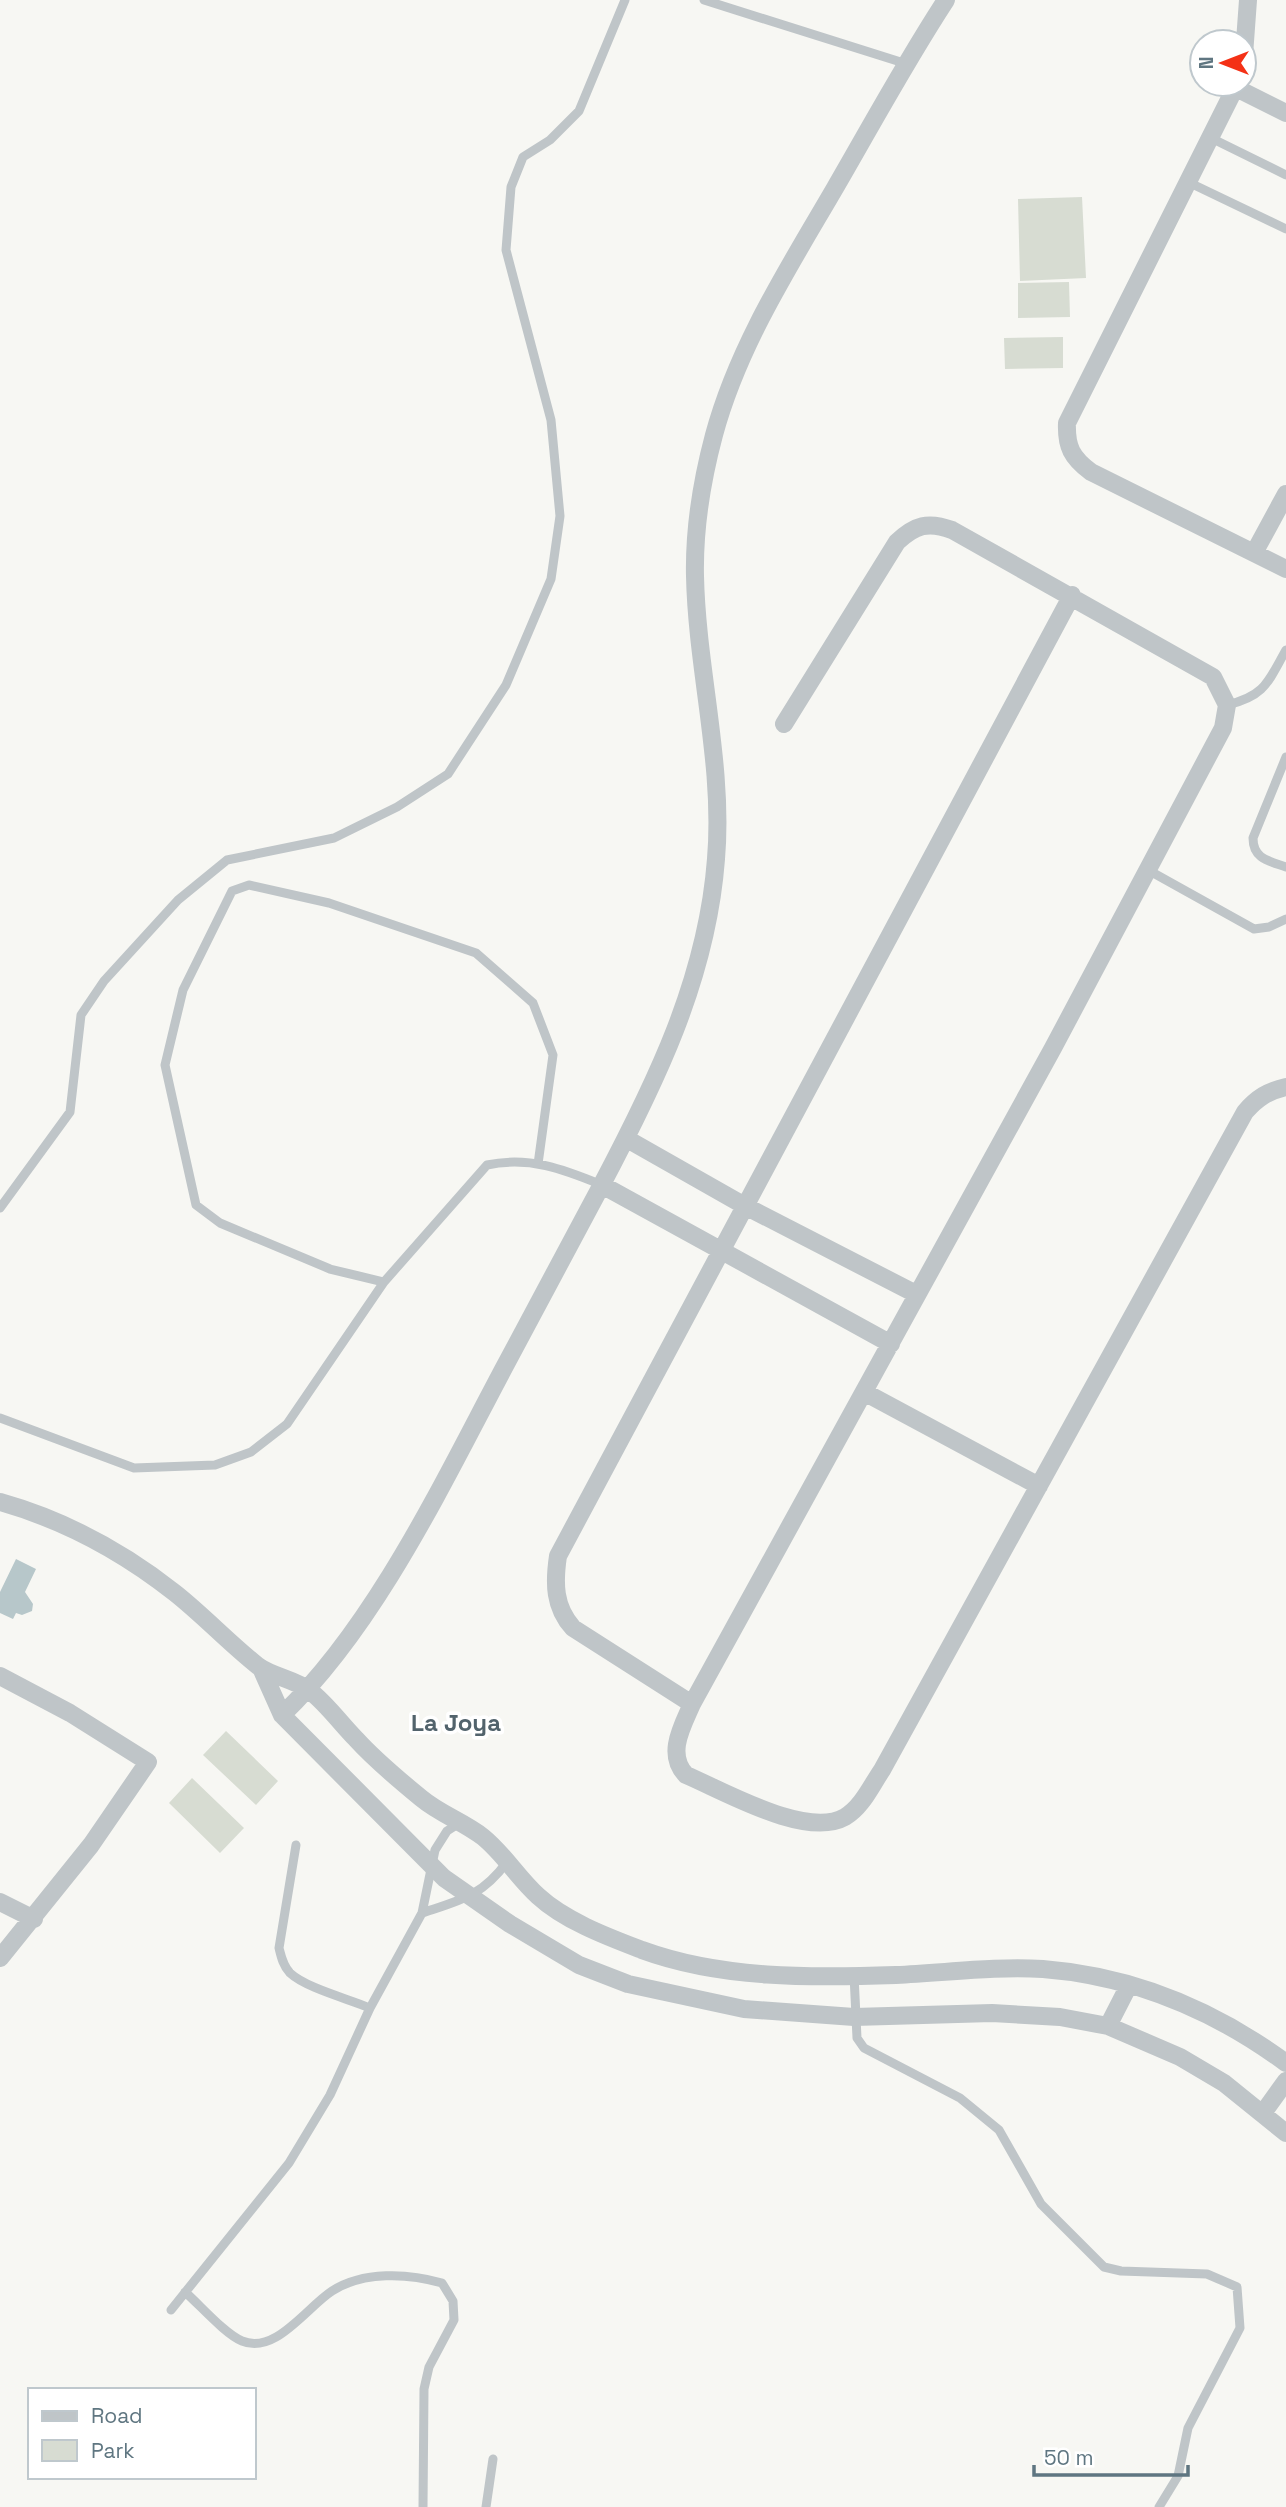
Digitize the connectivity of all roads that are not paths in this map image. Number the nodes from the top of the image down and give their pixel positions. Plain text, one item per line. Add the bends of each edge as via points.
1 (625, 0) edge
2 (704, 0) edge
3 (946, 0) edge
4 (1248, 0) edge
5 (1246, 28) edge
6 (907, 64) junction
7 (1230, 98) edge
8 (1258, 98) edge
9 (1286, 113) edge
10 (1210, 138) junction
11 (1286, 174) edge
12 (1188, 182) junction
13 (1286, 229) edge
14 (1286, 494) edge
15 (1254, 553) junction
16 (1286, 569) edge
17 (1072, 595) junction
18 (1286, 650) edge
19 (1227, 705) junction
20 (785, 724) dead end
21 (1286, 757) edge
22 (1286, 867) edge
23 (1148, 870) junction
24 (1286, 919) edge
25 (1286, 1087) edge
26 (626, 1139) junction
27 (538, 1164) junction
28 (601, 1185) junction
29 (745, 1206) junction
30 (0, 1208) edge
31 (722, 1251) junction
32 (384, 1282) junction
33 (916, 1294) junction
34 (891, 1344) junction
35 (864, 1392) junction
36 (0, 1418) edge
37 (1039, 1486) junction
38 (0, 1502) edge
39 (261, 1668) junction
40 (0, 1676) edge
41 (309, 1690) junction
42 (692, 1704) junction
43 (282, 1715) junction
44 (458, 1824) junction
45 (296, 1845) dead end
46 (507, 1862) junction
47 (430, 1864) junction
48 (470, 1898) junction
49 (0, 1902) edge
50 (422, 1913) junction
51 (34, 1919) junction
52 (0, 1958) edge
53 (854, 1975) junction
54 (1129, 1984) junction
55 (370, 2008) junction
56 (854, 2017) junction
57 (1108, 2026) junction
58 (1286, 2063) edge
59 (1286, 2081) edge
60 (1263, 2113) junction
61 (1286, 2133) edge
62 (185, 2292) junction
63 (171, 2310) dead end
64 (493, 2459) dead end
65 (423, 2507) edge
66 (486, 2507) edge
67 (1159, 2507) edge

1 - 30 lane via 579,111 550,140 523,157 510,187 506,250 551,420 560,516 551,579 506,685 448,774 397,807 334,838 227,860 178,900 104,981 81,1015 70,1112
2 - 6 lane
3 - 6 street
4 - 5 street
6 - 26 street via 774,293 736,369 714,434 697,516 695,575 719,808 716,861 707,929 690,994
7 - 10 street
8 - 9 street
10 - 11 lane
10 - 12 street
12 - 13 lane
12 - 15 street via 1067,423 1066,439 1070,453 1091,472
14 - 15 street
15 - 16 street
17 - 19 street via 1213,677
17 - 20 street via 952,530 937,524 910,529 897,542
17 - 29 street
18 - 19 lane via 1264,689 1251,699
19 - 23 street via 1223,728
21 - 22 lane via 1253,838 1253,849 1260,858
23 - 24 lane via 1254,929
23 - 33 street
25 - 37 street via 1255,1100 1245,1112
26 - 28 street
26 - 29 street
27 - 28 lane
27 - 32 lane via 510,1160 487,1165
27 - 32 lane via 553,1055 533,1003 475,953 329,903 249,885 232,891 183,990 165,1065 197,1205 220,1223 330,1269
28 - 31 street
28 - 41 street via 391,1571
29 - 31 street
29 - 33 street
31 - 34 street
31 - 42 street via 558,1556 555,1578 556,1599 573,1628
32 - 36 lane via 287,1424 251,1452 215,1465 134,1468
33 - 34 street
34 - 35 street
35 - 37 street
35 - 42 street
37 - 42 street via 882,1770 846,1816 833,1822 793,1820 686,1775 675,1754
38 - 39 street via 72,1529 127,1558
39 - 41 street
39 - 43 street
40 - 51 street via 71,1713 148,1762
41 - 43 street
41 - 44 street via 359,1743 418,1796
43 - 47 street
44 - 46 street via 480,1835
44 - 47 lane via 440,1840
45 - 55 lane via 279,1948 282,1961 300,1980
46 - 48 lane via 493,1881
46 - 53 street via 549,1905 641,1950 697,1967
47 - 48 street
47 - 50 lane
48 - 50 lane
48 - 56 street via 579,1965 628,1984 744,2009
49 - 51 street
50 - 55 lane
51 - 52 street
53 - 54 street via 1041,1969
53 - 56 lane
54 - 57 street
54 - 58 street via 1227,2023
55 - 62 lane via 330,2095 289,2163
56 - 57 street via 992,2013 1060,2017
56 - 67 lane via 857,2038 864,2048 960,2098 999,2130 1041,2204 1104,2267 1208,2274 1237,2287 1240,2328 1188,2428 1178,2476
57 - 60 street via 1180,2057
59 - 60 street
60 - 61 street
62 - 63 lane
62 - 65 lane via 241,2341 255,2344 280,2337 334,2290 373,2278 413,2274 442,2283 453,2301 454,2320 429,2367 424,2389
64 - 66 lane

